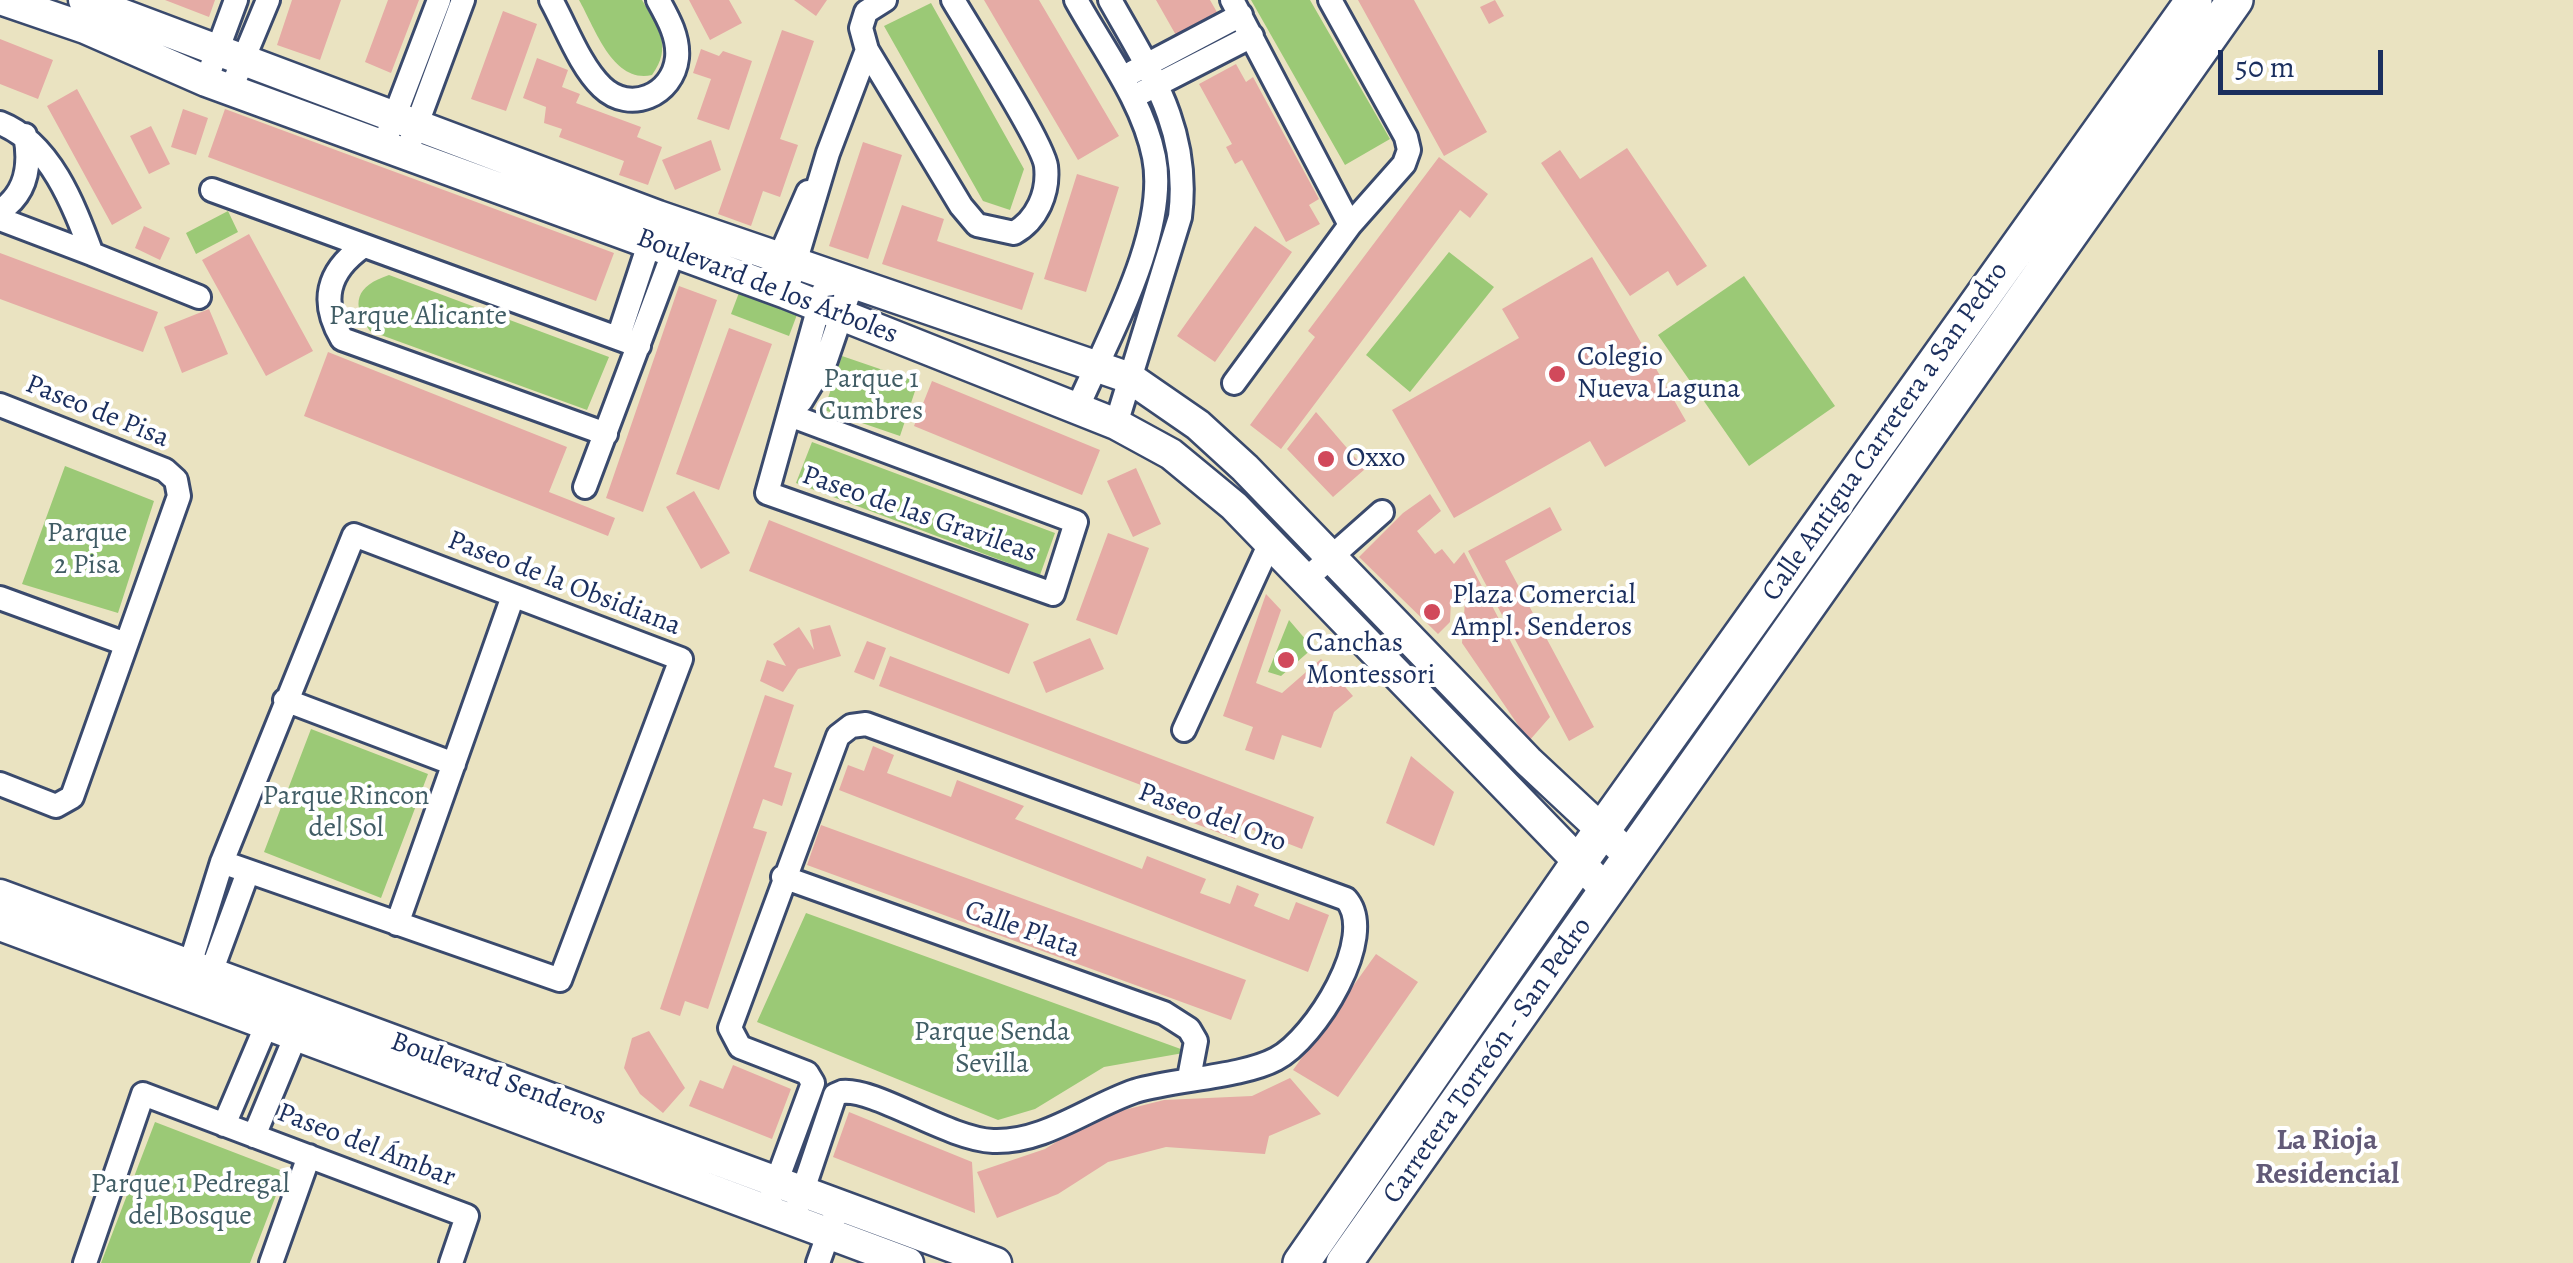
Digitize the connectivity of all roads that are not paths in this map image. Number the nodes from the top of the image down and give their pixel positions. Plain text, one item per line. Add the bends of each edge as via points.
1 (3, 0) edge
2 (84, 0) edge
3 (236, 0) edge
4 (268, 0) edge
5 (439, 0) edge
6 (463, 0) edge
7 (551, 0) edge
8 (658, 0) edge
9 (884, 0) edge
10 (954, 0) edge
11 (1076, 0) edge
12 (1110, 0) edge
13 (1330, 0) edge
14 (2194, 0) edge
15 (2235, 0) edge
16 (1242, 17) edge
17 (867, 50) junction
18 (230, 56) junction
19 (1151, 75) junction
20 (219, 85) junction
21 (1126, 89) junction
22 (0, 123) edge
23 (25, 135) junction
24 (400, 136) junction
25 (212, 190) dead end
26 (0, 211) edge
27 (0, 219) edge
28 (1350, 224) junction
29 (666, 233) junction
30 (362, 247) junction
31 (92, 254) junction
32 (787, 259) junction
33 (842, 278) junction
34 (777, 289) junction
35 (199, 297) dead end
36 (830, 310) junction
37 (628, 342) junction
38 (1096, 364) junction
39 (1130, 378) junction
40 (1234, 383) dead end
41 (0, 405) edge
42 (1076, 409) junction
43 (792, 416) junction
44 (1116, 424) junction
45 (606, 434) junction
46 (585, 487) dead end
47 (1382, 512) dead end
48 (1269, 545) junction
49 (1330, 558) junction
50 (1304, 581) junction
51 (513, 596) junction
52 (0, 598) edge
53 (126, 644) junction
54 (285, 700) junction
55 (1184, 730) dead end
56 (454, 764) junction
57 (0, 784) edge
58 (1602, 830) junction
59 (1632, 859) junction
60 (222, 862) junction
61 (1578, 864) junction
62 (248, 872) junction
63 (783, 876) junction
64 (1608, 892) junction
65 (0, 894) edge
66 (397, 924) junction
67 (0, 925) edge
68 (196, 981) junction
69 (272, 1011) junction
70 (301, 1023) junction
71 (1189, 1078) junction
72 (224, 1125) junction
73 (254, 1136) junction
74 (309, 1156) junction
75 (784, 1202) junction
76 (852, 1211) junction
77 (837, 1252) edge
78 (85, 1263) edge
79 (271, 1263) edge
80 (451, 1263) edge
81 (908, 1263) edge
82 (996, 1263) edge
83 (1301, 1263) edge
84 (1344, 1263) edge

1 - 20 main road, Boulevard de los Árboles
2 - 18 main road, Boulevard de los Árboles
3 - 18 street
4 - 18 street
5 - 24 street
6 - 24 street
7 - 8 street via 601,86 633,101 661,91 677,60 677,41
9 - 17 street via 866,12 861,28
10 - 17 street via 1046,162 1030,224 1000,234 977,225
11 - 21 street
12 - 19 street
13 - 28 street via 1408,150 1404,164
14 - 58 main road, Calle Antigua Carretera a San Pedro
15 - 59 main road, Calle Antigua Carretera a San Pedro
16 - 19 street
16 - 28 street
17 - 32 street
18 - 20 street
18 - 24 main road, Boulevard de los Árboles
19 - 21 street
19 - 39 street via 1176,130 1184,182 1180,218
20 - 24 main road, Boulevard de los Árboles
21 - 38 street via 1154,157 1154,205 1143,251
22 - 23 street
23 - 26 street via 27,172
23 - 31 street via 60,181
24 - 29 main road, Boulevard de los Árboles
25 - 30 street
27 - 31 street
28 - 40 street
29 - 32 main road, Boulevard de los Árboles
29 - 34 main road, Boulevard de los Árboles
29 - 37 street
30 - 37 street
30 - 45 street via 344,260 330,288 331,320 342,339
31 - 35 street
32 - 33 main road, Boulevard de los Árboles
32 - 34 street
33 - 36 street, Paseo de las Gravileas
33 - 38 main road, Boulevard de los Árboles
34 - 36 main road, Boulevard de los Árboles
36 - 42 main road, Boulevard de los Árboles
36 - 43 street, Paseo de las Gravileas
37 - 45 street
38 - 39 main road, Boulevard de los Árboles
38 - 42 street
39 - 44 street
39 - 49 main road, Boulevard de los Árboles via 1198,425
41 - 53 street, Paseo de Pisa via 176,480 180,496
42 - 44 main road, Boulevard de los Árboles
43 - 43 street, Paseo de las Gravileas via 768,493 1053,594 1076,522
44 - 48 main road, Boulevard de los Árboles via 1206,480
45 - 46 street
47 - 49 street
48 - 50 main road, Boulevard de los Árboles
48 - 55 street
49 - 50 street
49 - 58 main road, Boulevard de los Árboles
50 - 61 main road, Boulevard de los Árboles
51 - 54 street, Paseo de la Obsidiana via 354,534
51 - 56 street
51 - 66 street, Paseo de la Obsidiana via 681,660 560,980
52 - 53 street
53 - 57 street, Paseo de Pisa via 72,797 56,806
54 - 56 street
54 - 60 street, Paseo de la Obsidiana
56 - 66 street
58 - 59 main road, Boulevard de los Árboles
58 - 61 main road, Calle Antigua Carretera a San Pedro
59 - 64 main road, Carretera Torreón - San Pedro
60 - 62 street, Paseo de la Obsidiana
60 - 68 street, Paseo de la Obsidiana
61 - 64 main road, Boulevard de los Árboles
61 - 83 main road, Carretera Torreón - San Pedro
62 - 66 street, Paseo de la Obsidiana
62 - 68 street
63 - 71 street, Calle Plata via 1164,1014 1196,1040
63 - 71 street, Paseo del Oro via 838,736 866,724 1346,899 1358,920 1354,941 1340,981 1315,1020 1276,1059
63 - 75 street, Paseo del Oro via 730,1028 740,1047 811,1078
64 - 84 main road, Carretera Torreón - San Pedro
65 - 68 main road, Boulevard Senderos
67 - 68 main road, Boulevard Senderos
68 - 69 main road, Boulevard Senderos
69 - 70 main road, Boulevard Senderos
69 - 72 street
70 - 73 street, Paseo del Ámbar
70 - 75 main road, Boulevard Senderos
71 - 75 street, Paseo del Oro via 1102,1102 1019,1140 968,1138 842,1092
72 - 73 street, Paseo del Ámbar
72 - 78 street, Paseo del Ámbar via 143,1094
73 - 74 street, Paseo del Ámbar
74 - 79 street
74 - 80 street, Paseo del Ámbar via 467,1216
75 - 76 main road, Boulevard Senderos
75 - 77 main road, Boulevard Senderos
76 - 77 street
76 - 82 main road, Boulevard Senderos
77 - 81 main road, Boulevard Senderos

